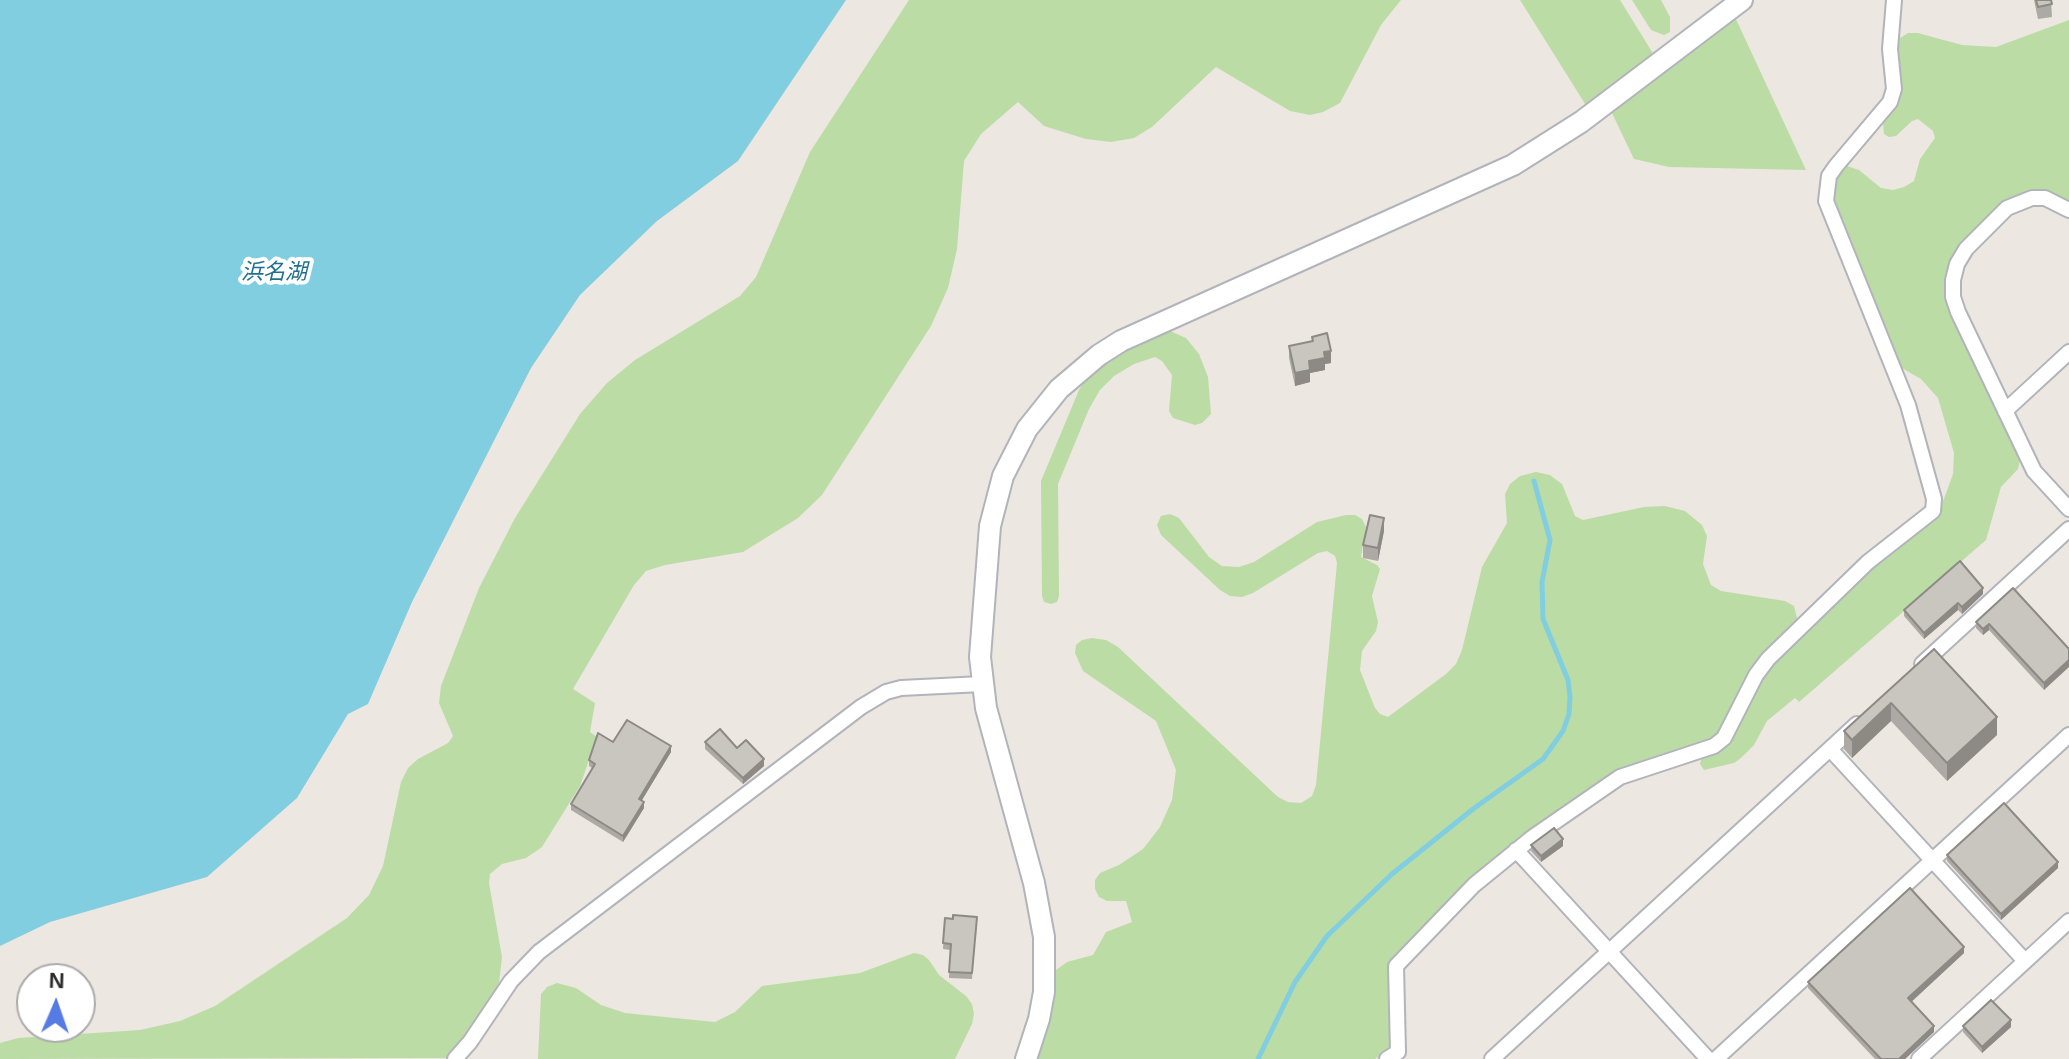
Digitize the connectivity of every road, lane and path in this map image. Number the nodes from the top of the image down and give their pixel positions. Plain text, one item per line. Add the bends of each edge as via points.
1 (1742, 0) edge
2 (1894, 0) edge
3 (2069, 210) edge
4 (2069, 352) edge
5 (2005, 411) junction
6 (2069, 509) edge
7 (2069, 529) edge
8 (1910, 675) edge
9 (982, 684) junction
10 (1864, 717) edge
11 (2069, 735) edge
12 (1830, 749) junction
13 (1516, 850) junction
14 (1932, 860) junction
15 (2069, 921) edge
16 (1609, 951) junction
17 (2025, 961) junction
18 (455, 1059) edge
19 (1026, 1059) edge
20 (1387, 1059) edge
21 (1492, 1059) edge
22 (1708, 1059) edge
23 (1716, 1059) edge
24 (1919, 1059) edge

1 - 9 street via 1573,128 1513,165 1133,335 1078,371 1027,429 995,500 980,631
2 - 13 street via 1890,102 1836,166 1826,201 1908,405 1933,511 1868,562 1768,659 1724,738 1620,777
3 - 5 street via 2045,198 2019,201 1966,249 1957,264 1953,297
4 - 5 street
5 - 6 street via 2034,471
7 - 8 street
9 - 18 street via 901,688 861,707 539,952 511,981
9 - 19 street via 1041,910 1044,992
10 - 12 street
11 - 14 street
12 - 14 street
12 - 16 street
13 - 16 street
13 - 20 street via 1474,885 1396,966 1398,1052
14 - 17 street
14 - 23 street
15 - 17 street
16 - 21 street
16 - 22 street
17 - 24 street

